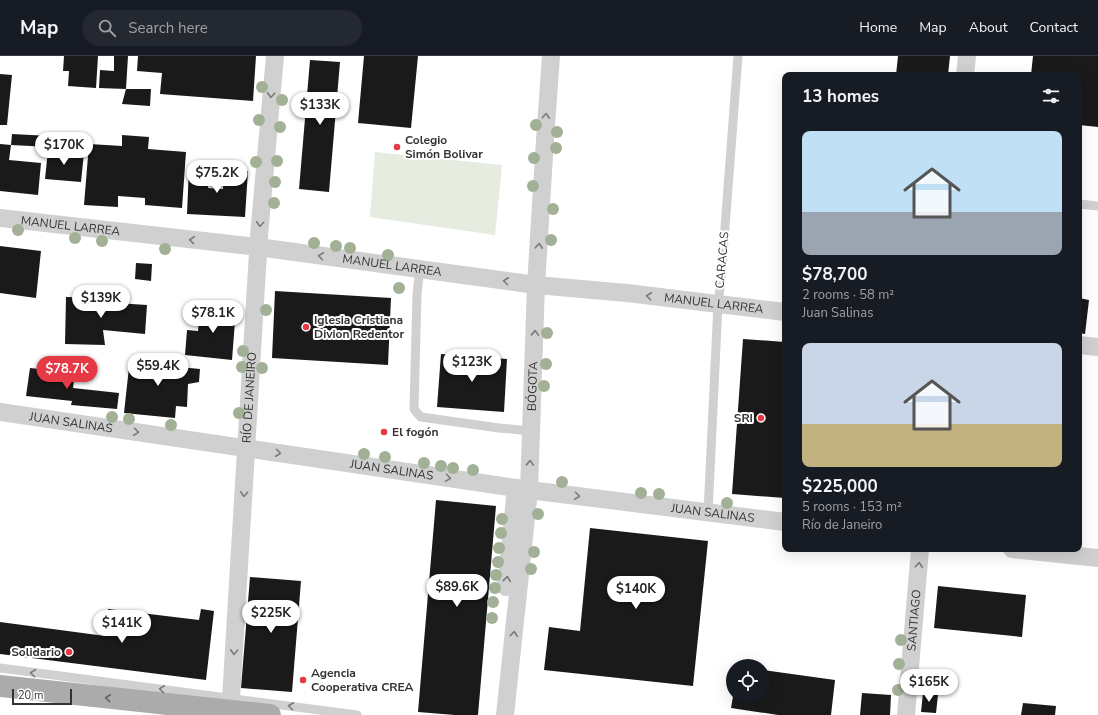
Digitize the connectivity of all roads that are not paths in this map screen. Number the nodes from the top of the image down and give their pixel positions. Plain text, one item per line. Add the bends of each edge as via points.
1 (275, 56) edge
2 (551, 56) edge
3 (738, 56) edge
4 (967, 56) edge
5 (965, 72) edge
6 (1082, 204) edge
7 (1098, 206) edge
8 (0, 218) edge
9 (258, 248) junction
10 (420, 269) junction
11 (536, 285) junction
12 (718, 304) junction
13 (782, 312) edge
14 (1082, 345) edge
15 (1098, 347) edge
16 (0, 412) edge
17 (531, 431) junction
18 (246, 448) junction
19 (522, 489) junction
20 (708, 513) junction
21 (782, 522) edge
22 (920, 552) edge
23 (1041, 552) edge
24 (1098, 558) edge
25 (0, 668) edge
26 (0, 686) edge
27 (230, 708) edge
28 (270, 715) edge
29 (357, 715) edge
30 (494, 715) edge
31 (505, 715) edge
32 (906, 715) edge

1 -> 9 street, RÍO DE JANEIRO
11 -> 2 street, BÓGOTA
3 - 12 lane, CARACAS
4 - 5 street
6 - 7 lane
9 -> 8 street, MANUEL LARREA
10 -> 9 street, MANUEL LARREA
9 - 18 street, RÍO DE JANEIRO
11 -> 10 street, MANUEL LARREA
10 - 17 lane via 416,294 414,409 417,414 421,417
12 -> 11 street, MANUEL LARREA
17 -> 11 street, BÓGOTA
12 - 13 street, MANUEL LARREA
12 - 20 lane, CARACAS
14 - 15 street
16 -> 18 street, JUAN SALINAS
19 -> 17 street, BÓGOTA
18 -> 19 street, JUAN SALINAS
18 -> 27 street, RÍO DE JANEIRO
19 -> 20 street, JUAN SALINAS
30 -> 19 street, BÓGOTA
31 -> 19 street, BÓGOTA
20 - 21 street, JUAN SALINAS
32 -> 22 street, SANTIAGO
23 - 24 street
27 -> 25 lane
27 -> 26 main road
27 - 28 main road
29 -> 27 lane

